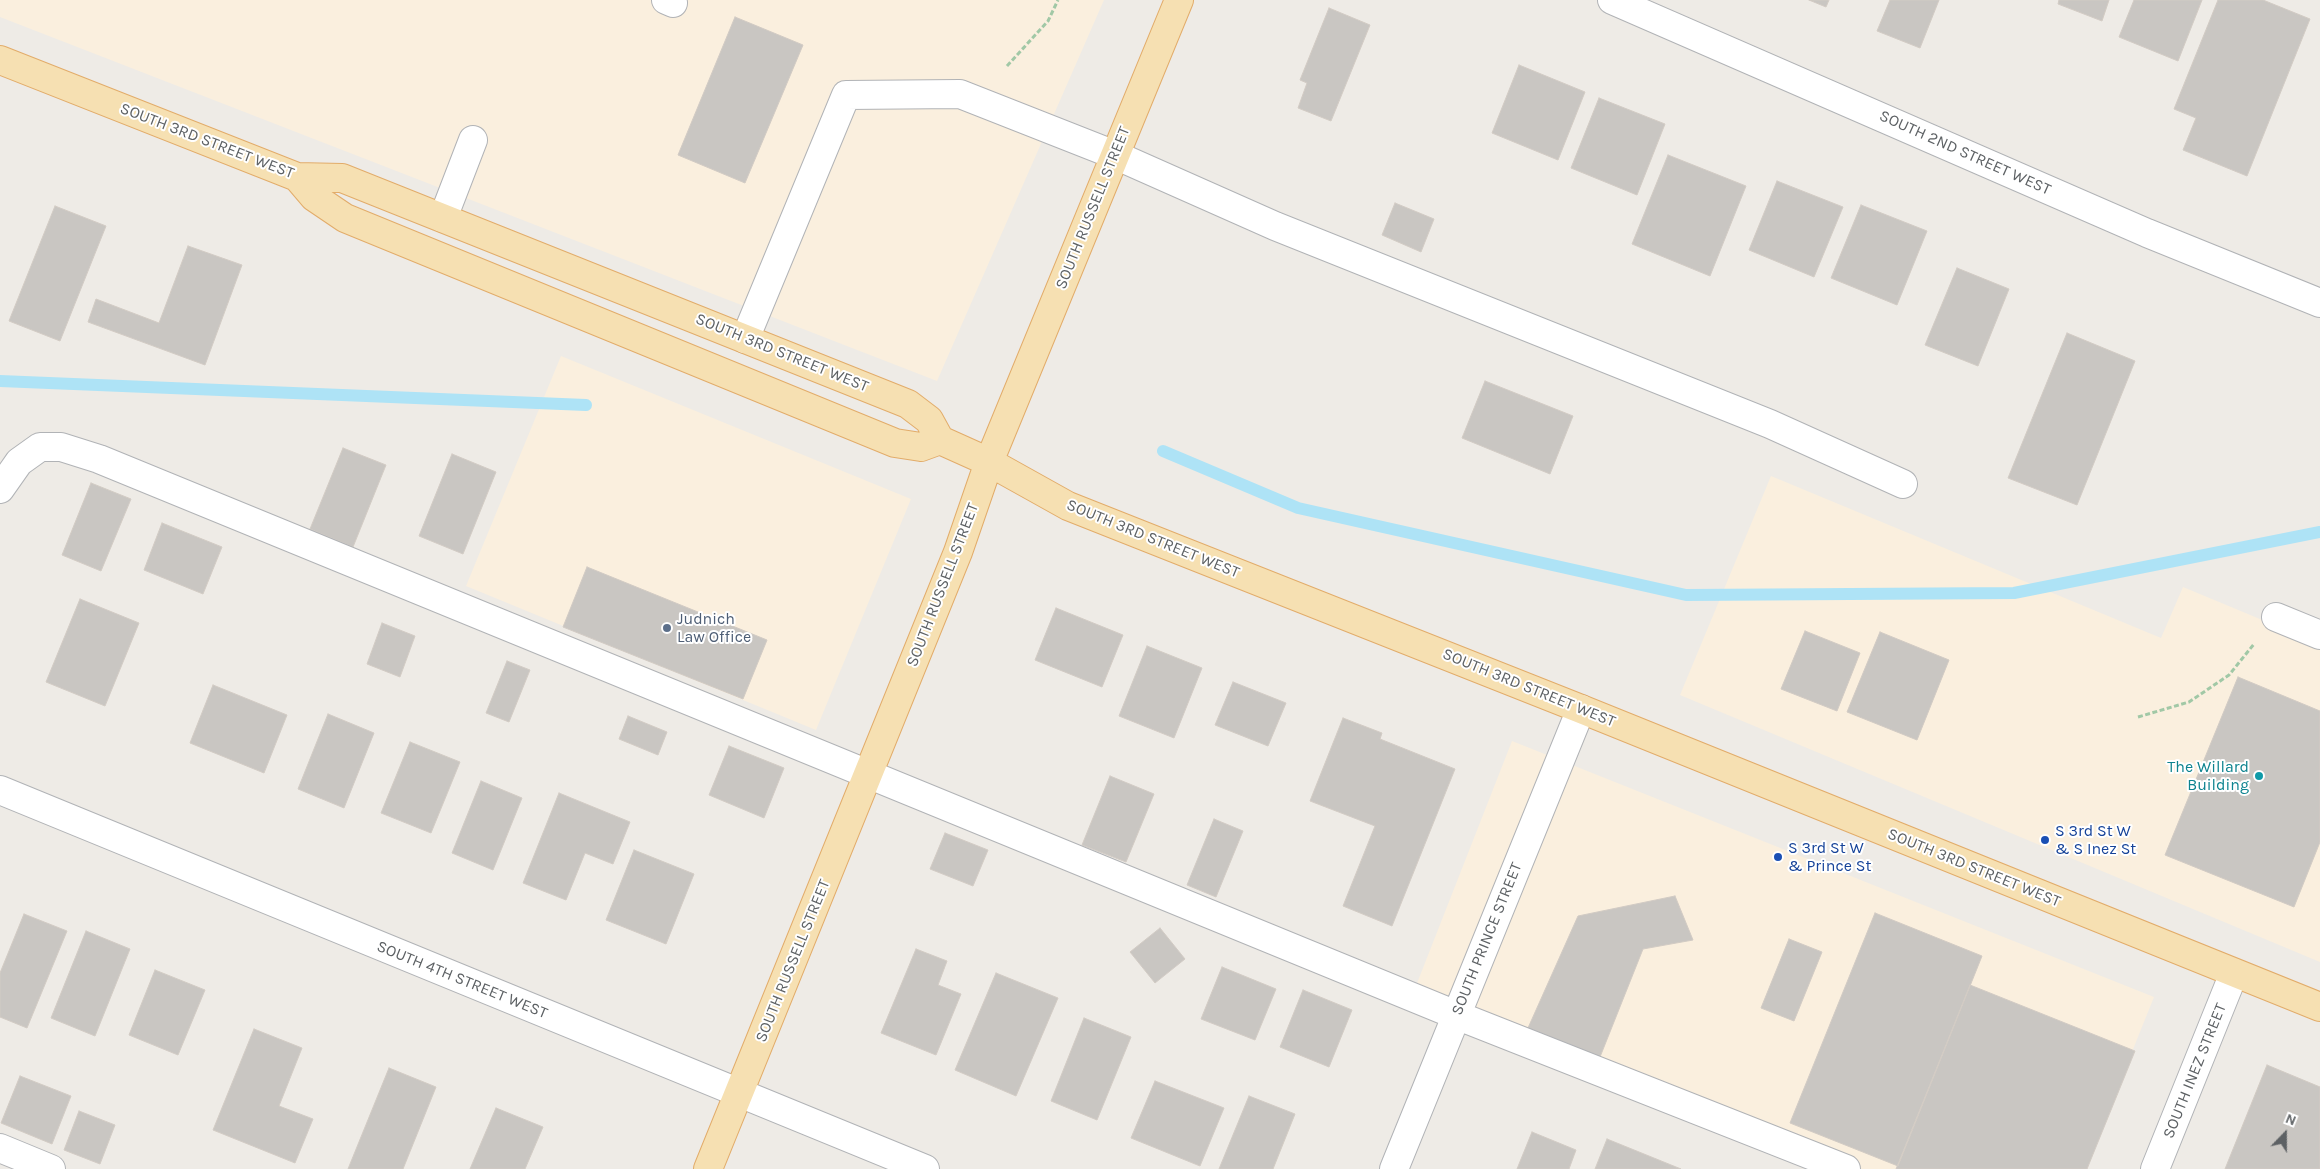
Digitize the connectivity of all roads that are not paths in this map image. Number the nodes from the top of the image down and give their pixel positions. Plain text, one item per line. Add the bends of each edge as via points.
1 (1179, 0) edge
2 (1612, 0) edge
3 (0, 60) edge
4 (473, 140) dead end
5 (1115, 156) junction
6 (297, 178) junction
7 (443, 218) junction
8 (2320, 303) edge
9 (745, 339) junction
10 (940, 440) junction
11 (989, 462) junction
12 (1903, 484) dead end
13 (0, 490) edge
14 (2276, 616) road end
15 (2320, 634) edge
16 (1581, 709) junction
17 (868, 776) junction
18 (0, 790) edge
19 (2234, 973) junction
20 (2320, 1008) edge
21 (1456, 1015) junction
22 (739, 1094) junction
23 (0, 1148) edge
24 (51, 1169) edge
25 (708, 1169) edge
26 (925, 1169) edge
27 (1394, 1169) edge
28 (1846, 1169) edge
29 (2155, 1169) edge

1 - 5 main road, SOUTH RUSSELL STREET
2 - 8 street, SOUTH 2ND STREET WEST via 2147,233
3 - 6 main road, SOUTH 3RD STREET WEST
4 - 7 street
5 - 9 street via 960,94 846,95
5 - 11 main road, SOUTH RUSSELL STREET
5 - 12 street via 1275,226 1770,424
6 - 7 main road, SOUTH 3RD STREET WEST via 342,178
6 - 10 main road via 314,197 345,218 895,443 921,447
7 - 9 main road, SOUTH 3RD STREET WEST
9 - 10 main road, SOUTH 3RD STREET WEST via 908,404 929,420
10 - 11 main road, SOUTH 3RD STREET WEST
11 - 16 main road, SOUTH 3RD STREET WEST via 1068,506
11 - 17 main road, SOUTH RUSSELL STREET via 958,552
13 - 17 street via 19,462 40,447 76,451
14 - 15 street
16 - 19 main road, SOUTH 3RD STREET WEST
16 - 21 street, SOUTH PRINCE STREET
17 - 21 street
17 - 22 main road, SOUTH RUSSELL STREET
18 - 22 street, SOUTH 4TH STREET WEST
19 - 20 main road, SOUTH 3RD STREET WEST
19 - 29 street, SOUTH INEZ STREET
21 - 27 street, SOUTH PRINCE STREET
21 - 28 street
22 - 25 main road, SOUTH RUSSELL STREET
22 - 26 street, SOUTH 4TH STREET WEST
23 - 24 street

